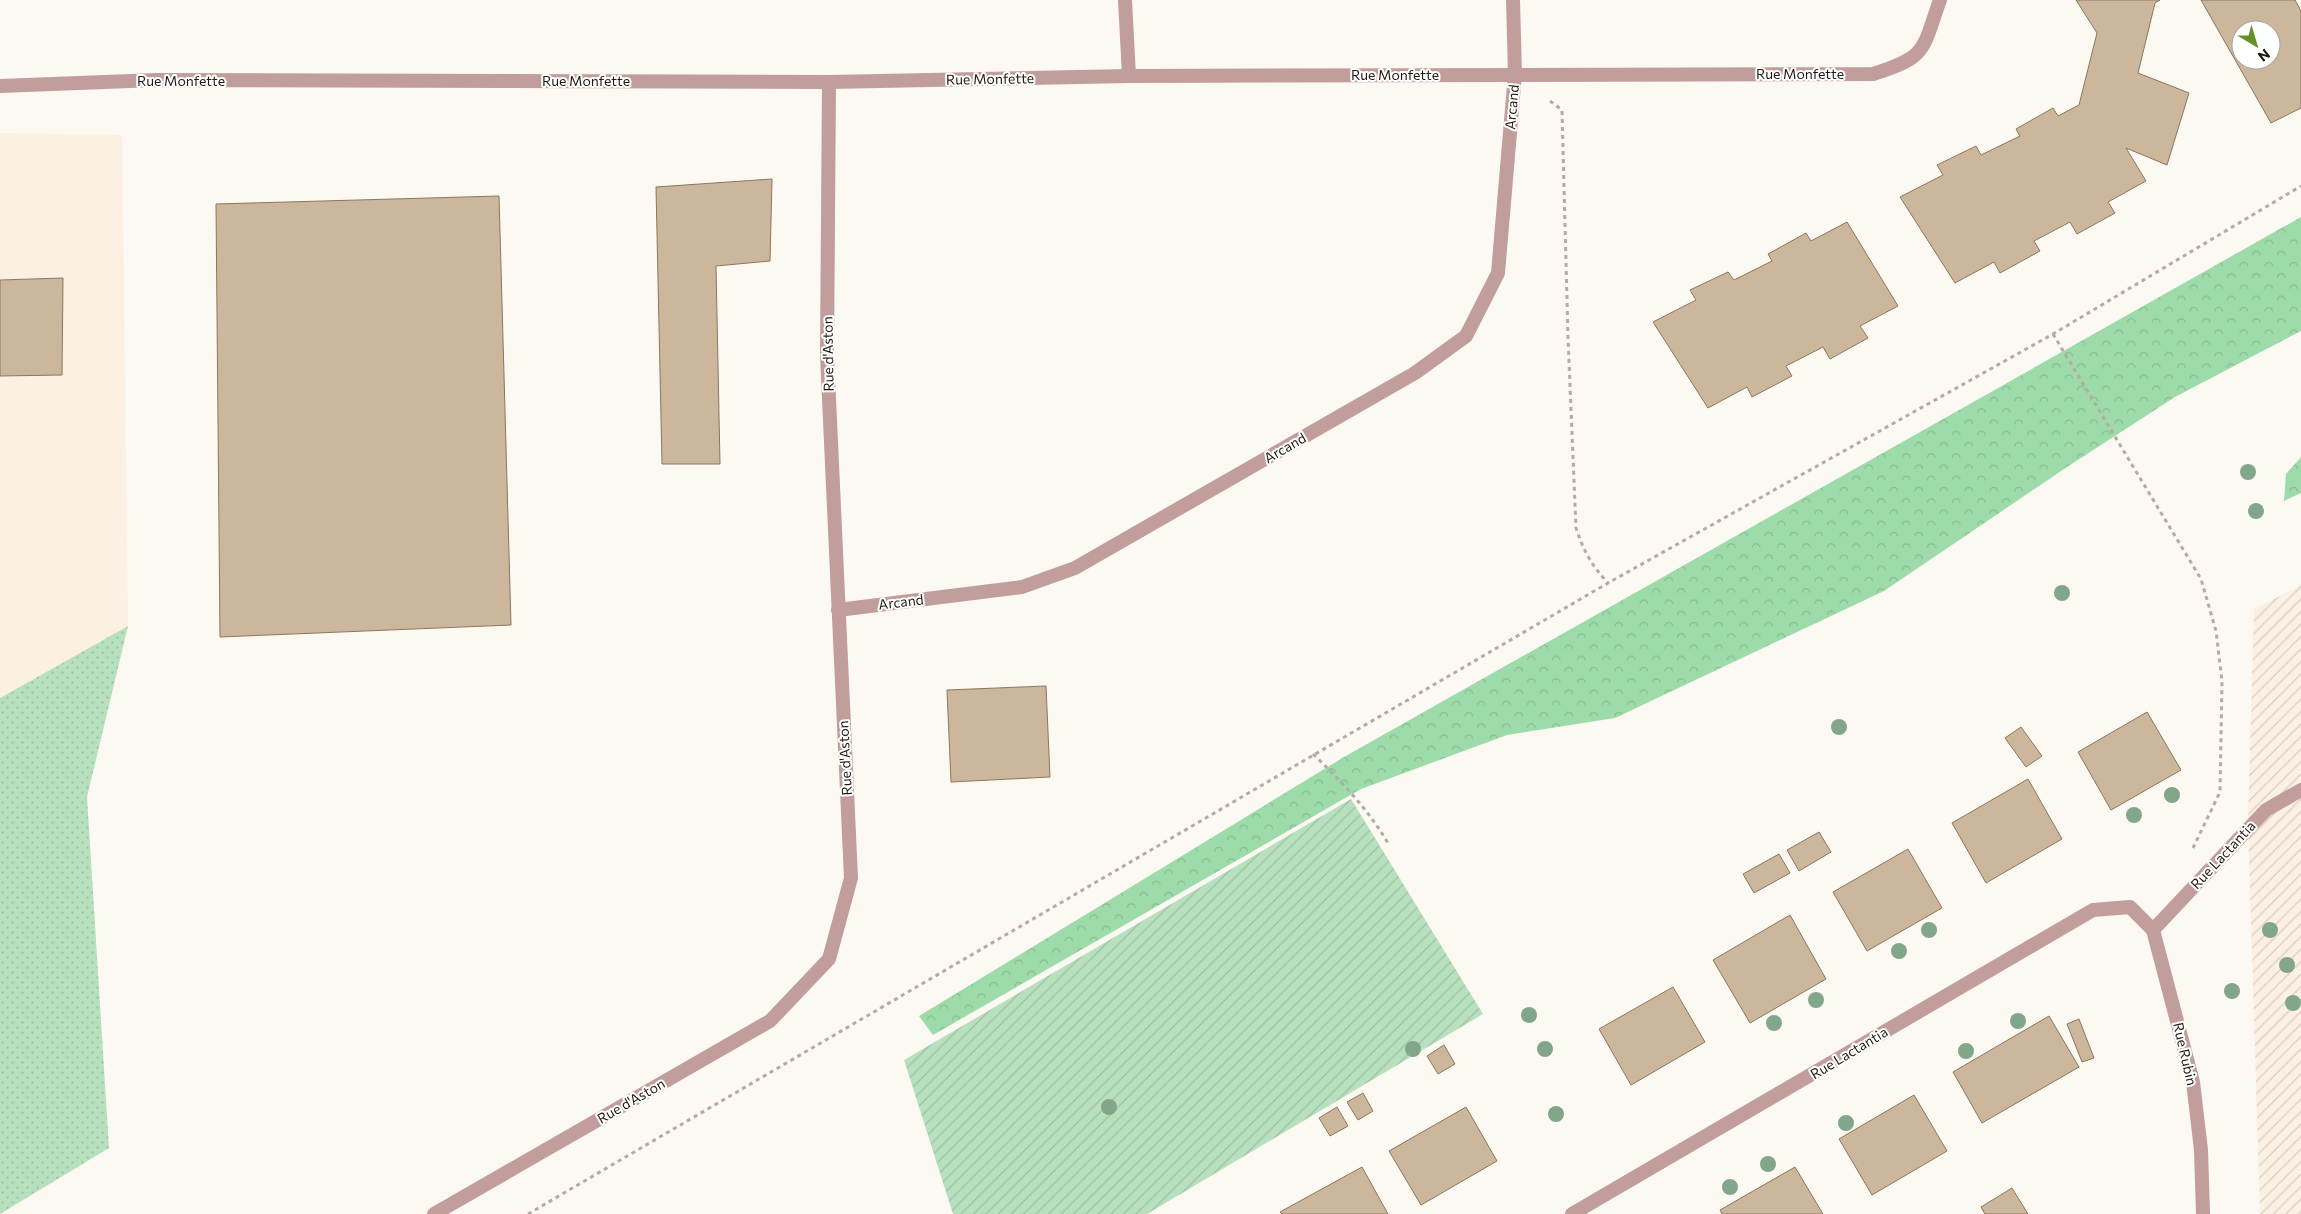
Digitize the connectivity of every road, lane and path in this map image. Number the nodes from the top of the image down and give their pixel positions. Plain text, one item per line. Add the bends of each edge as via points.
1 (1126, 0) edge
2 (1513, 0) edge
3 (1940, 0) edge
4 (1515, 74) junction
5 (1129, 76) junction
6 (829, 82) junction
7 (0, 86) edge
8 (2301, 186) edge
9 (2053, 334) junction
10 (1608, 583) junction
11 (838, 610) junction
12 (1313, 754) junction
13 (2301, 790) edge
14 (2220, 792) dead end
15 (1389, 845) dead end
16 (2154, 930) junction
17 (434, 1214) edge
18 (528, 1214) edge
19 (1572, 1214) edge
20 (2204, 1214) edge

1 - 5 street
2 - 4 street, Arcand
3 - 4 street, Rue Monfette via 1929,35 1920,51 1907,62 1873,74
4 - 5 street, Rue Monfette
4 - 10 path via 1562,110 1576,528 1592,566
4 - 11 street, Arcand via 1498,273 1466,336 1415,373 1075,568 1022,587
5 - 6 street, Rue Monfette
6 - 7 street, Rue Monfette via 157,80
6 - 11 street, Rue d'Aston via 828,355
8 - 9 path
9 - 10 path
9 - 14 path via 2201,579 2216,631 2222,681
10 - 12 path
11 - 17 street, Rue d'Aston via 850,878 829,959 770,1021
12 - 15 path via 1344,785
12 - 18 path
13 - 16 street, Rue Lactantia via 2266,810
16 - 19 street, Rue Lactantia via 2130,907 2093,910
16 - 20 street, Rue Rubin via 2193,1082

